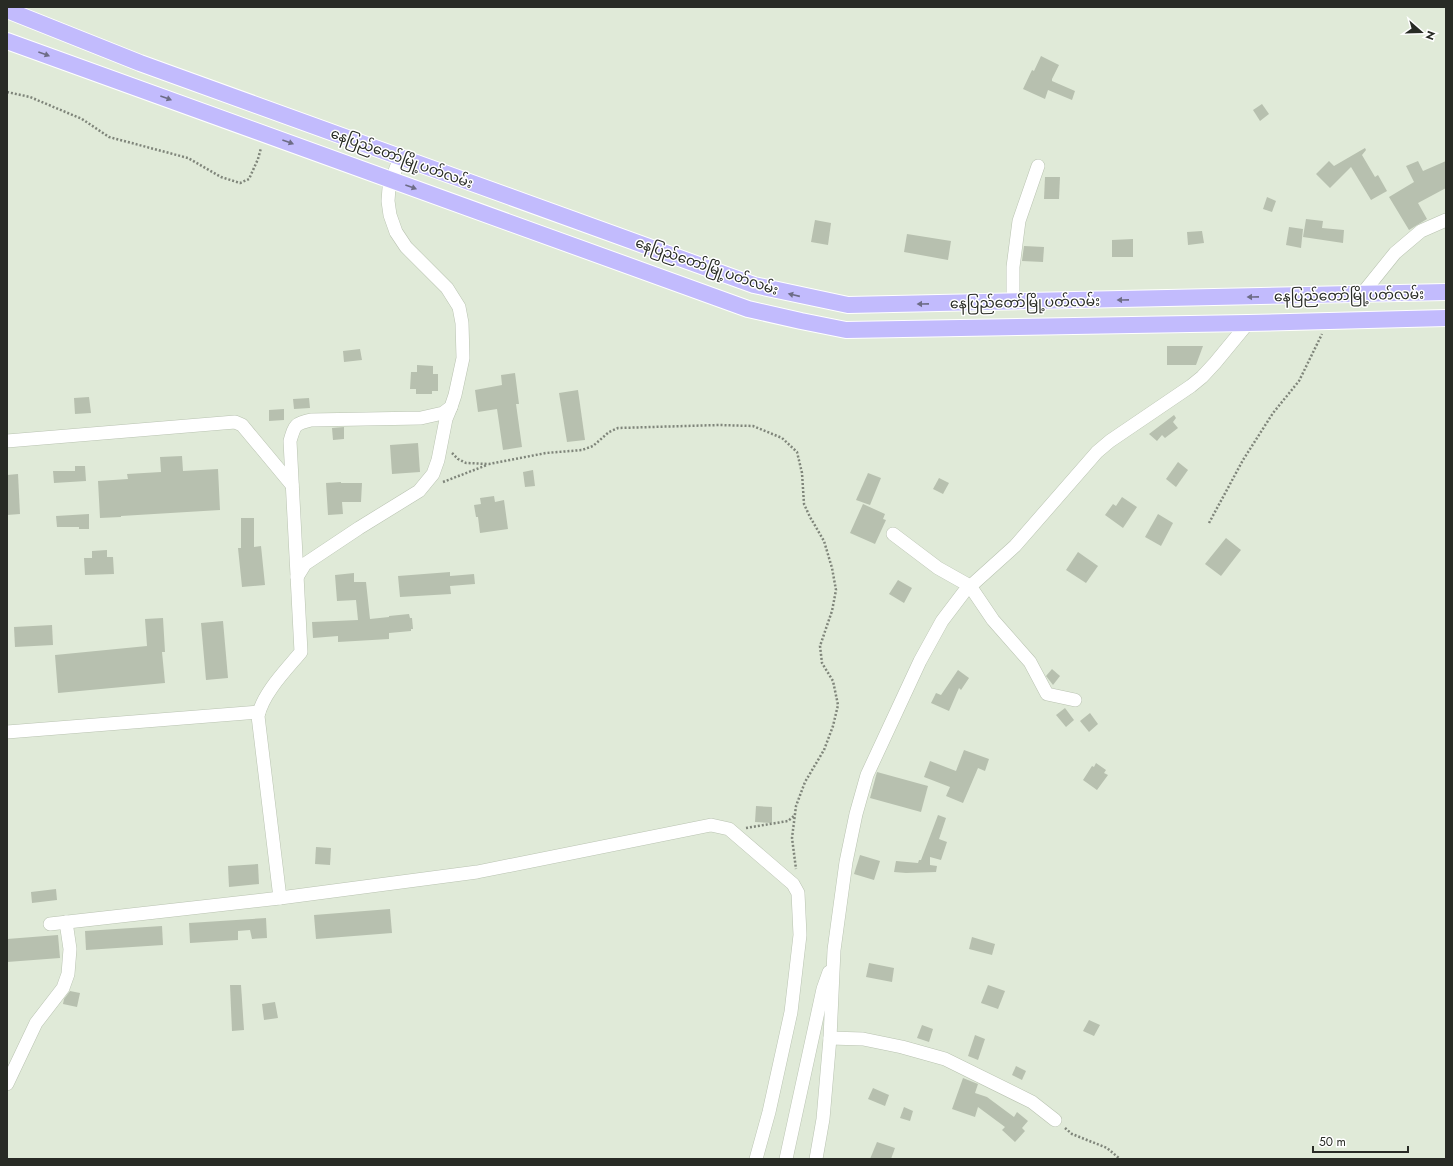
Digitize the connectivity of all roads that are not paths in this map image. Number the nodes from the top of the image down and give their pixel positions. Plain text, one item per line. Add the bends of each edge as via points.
1 (7, 10) edge
2 (7, 41) edge
3 (400, 157) junction
4 (1038, 166) dead end
5 (391, 180) junction
6 (1446, 220) edge
7 (1446, 292) edge
8 (1362, 294) junction
9 (1012, 302) junction
10 (1446, 318) edge
11 (1248, 323) junction
12 (451, 408) junction
13 (7, 441) edge
14 (292, 486) junction
15 (893, 534) dead end
16 (297, 577) junction
17 (970, 586) junction
18 (1075, 700) dead end
19 (259, 712) junction
20 (7, 732) edge
21 (280, 898) junction
22 (66, 922) junction
23 (50, 924) dead end
24 (833, 959) junction
25 (830, 1038) junction
26 (7, 1084) edge
27 (1055, 1120) road end
28 (756, 1159) edge
29 (786, 1159) edge
30 (816, 1159) edge

1 - 3 main road, နေပြည်တော်မြို့ပတ်လမ်း via 140,63
2 -> 5 main road
3 - 5 street
9 -> 3 main road, နေပြည်တော်မြို့ပတ်လမ်း via 848,305 754,285
4 - 9 street via 1019,221 1013,267
5 -> 11 main road via 748,309 846,330
5 - 12 street via 388,201 396,232 406,247 447,288 459,307 463,358
6 - 8 street via 1421,231 1395,253
7 - 8 main road, နေပြည်တော်မြို့ပတ်လမ်း
8 -> 9 main road, နေပြည်တော်မြို့ပတ်လမ်း
10 - 11 main road
11 - 17 street via 1202,377 1097,452 1015,546
12 - 14 street via 443,414 421,418 311,420 298,423 290,441
12 - 16 street via 433,474 419,491 305,564
13 - 14 street via 234,422 242,425
14 - 16 street
15 - 17 street via 938,568
16 - 19 street via 301,652 271,690
17 - 18 street via 993,620 1030,662 1047,694
17 - 24 street via 939,627 920,661 867,775 846,862
19 - 20 street
19 - 21 street
21 - 22 street
21 - 28 street via 477,872 711,824 731,831 793,884 798,893 800,935 791,1012
22 - 23 street
22 - 26 street via 70,949 68,974 63,988 36,1023
24 - 25 street
24 - 29 street via 823,989
25 - 27 street via 863,1039 945,1059 1032,1102
25 - 30 street via 823,1119

